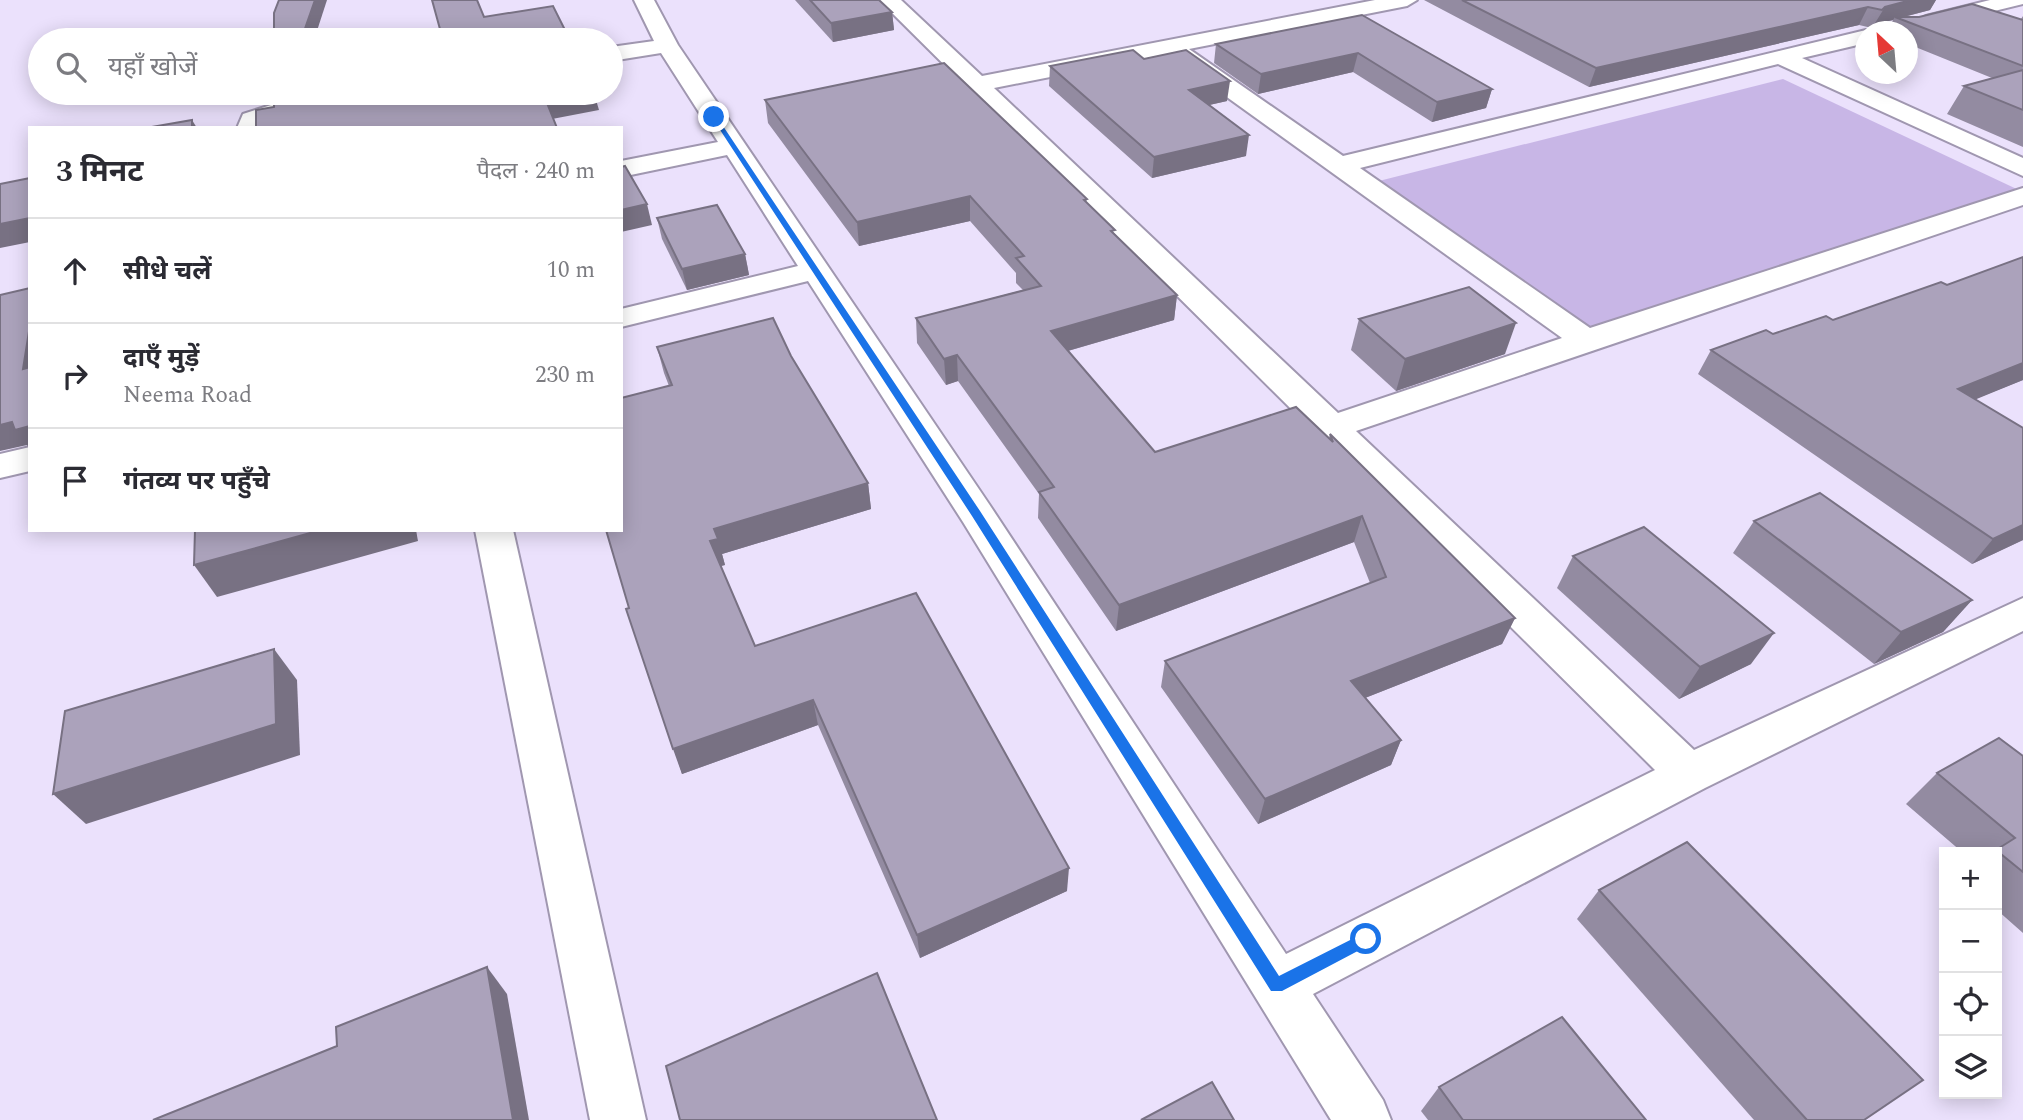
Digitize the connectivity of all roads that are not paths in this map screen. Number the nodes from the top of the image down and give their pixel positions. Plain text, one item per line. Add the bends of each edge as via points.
1 (645, 0) edge
2 (889, 0) edge
3 (1407, 0) edge
4 (1931, 0) edge
5 (2016, 0) edge
6 (1965, 13) junction
7 (1918, 23) edge
8 (2000, 26) edge
9 (1855, 38) edge
10 (667, 45) junction
11 (1172, 47) junction
12 (623, 52) edge
13 (1778, 56) junction
14 (978, 84) junction
15 (312, 105) edge
16 (249, 126) edge
17 (735, 146) junction
18 (1340, 165) junction
19 (2023, 168) edge
20 (623, 169) edge
21 (2023, 196) edge
22 (813, 271) junction
23 (623, 318) edge
24 (1586, 340) junction
25 (1333, 427) junction
26 (28, 459) edge
27 (0, 466) edge
28 (494, 532) edge
29 (2023, 613) edge
30 (1689, 774) junction
31 (1276, 986) junction
32 (618, 1120) edge
33 (1363, 1120) edge

1 - 10 street
2 - 14 street
3 - 11 street
4 - 6 street
5 - 6 street
6 - 7 street
6 - 8 street
9 - 13 street
10 - 12 street
10 - 17 street
11 - 14 street
11 - 18 street
13 - 18 street
13 - 19 street
14 - 25 street
15 - 16 street via 271,112 252,119
17 - 20 street
17 - 22 street
18 - 24 street
21 - 24 street
22 - 23 street
22 - 31 street via 976,513
24 - 25 street
25 - 30 street
26 - 27 street
28 - 32 street
29 - 30 street
30 - 31 street
31 - 33 street

